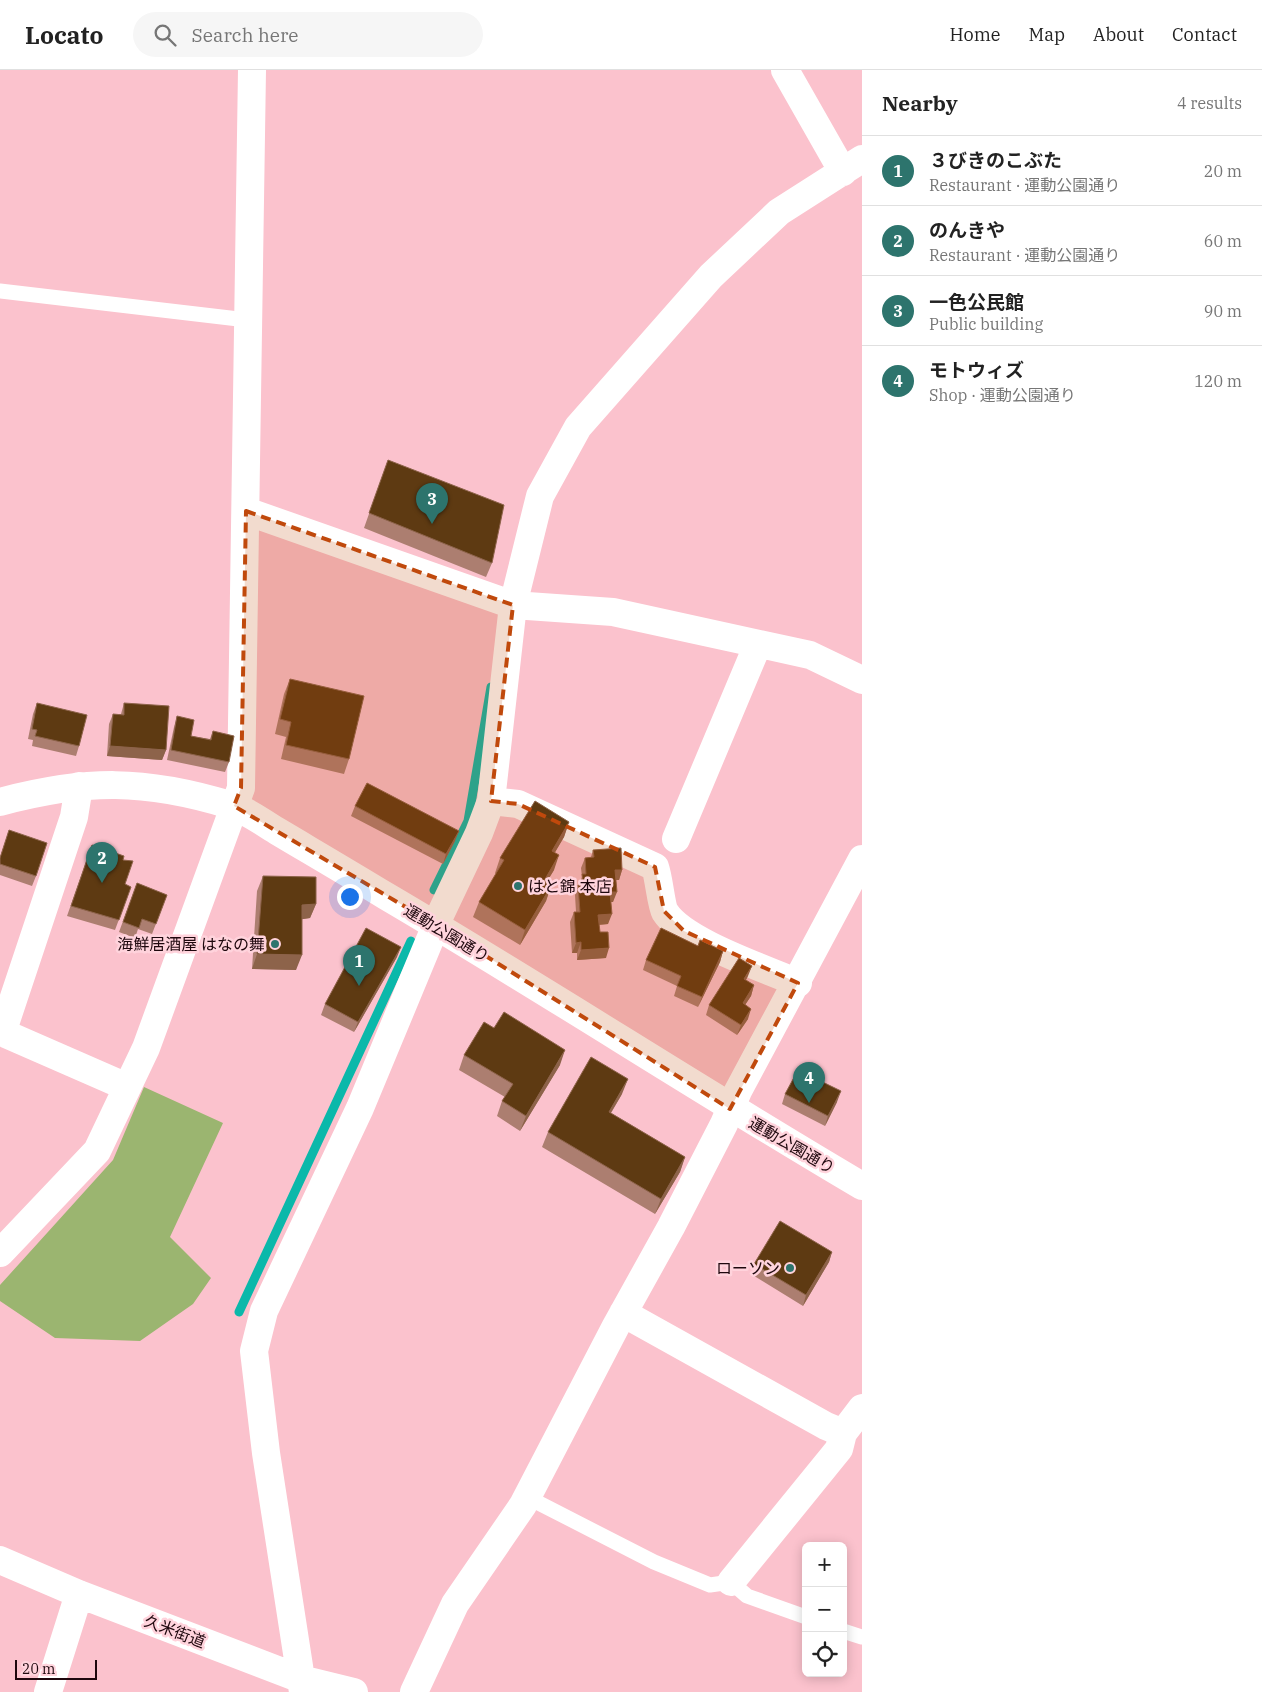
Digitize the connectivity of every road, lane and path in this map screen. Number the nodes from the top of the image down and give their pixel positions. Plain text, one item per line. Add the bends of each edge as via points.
1 (252, 70) edge
2 (785, 70) edge
3 (852, 166) edge
4 (0, 291) edge
5 (247, 320) junction
6 (246, 511) junction
7 (513, 604) junction
8 (758, 644) junction
9 (862, 680) edge
10 (78, 786) junction
11 (1, 799) edge
12 (491, 801) junction
13 (234, 806) junction
14 (676, 839) dead end
15 (862, 859) edge
16 (438, 926) junction
17 (798, 983) junction
18 (127, 1087) junction
19 (730, 1109) junction
20 (862, 1186) edge
21 (0, 1253) edge
22 (623, 1313) junction
23 (862, 1408) edge
24 (843, 1432) junction
25 (527, 1496) junction
26 (0, 1560) edge
27 (731, 1582) junction
28 (79, 1594) junction
29 (802, 1616) edge
30 (847, 1631) edge
31 (862, 1637) edge
32 (302, 1686) edge
33 (48, 1692) edge
34 (354, 1692) edge
35 (414, 1692) edge

1 - 5 street
2 - 3 street
3 - 7 street via 779,212 711,276 578,427 540,496
4 - 5 lane
5 - 6 street
6 - 7 street
6 - 13 street via 241,788
7 - 8 street via 613,612
7 - 12 street
8 - 9 street via 810,655
8 - 14 street
10 - 11 street, 運動公園通り
10 - 13 street, 運動公園通り via 102,783 146,786
10 - 18 street via 74,817 5,1024 8,1035
12 - 16 street
12 - 17 street via 518,804 655,866 664,911 684,931
13 - 16 street, 運動公園通り
13 - 18 street via 146,1048
15 - 17 street
16 - 19 street, 運動公園通り
16 - 32 street via 360,1108 264,1311 254,1351 266,1453
17 - 19 street
18 - 21 street via 97,1151
19 - 20 street, 運動公園通り
19 - 22 street via 671,1228
22 - 24 street via 826,1426
22 - 25 street
23 - 24 street
24 - 27 street via 839,1448
25 - 27 lane via 662,1565 710,1585
25 - 35 street via 455,1604
26 - 28 street, 久米街道
27 - 29 lane via 747,1596
28 - 32 street, 久米街道
28 - 33 street
30 - 31 lane
32 - 34 street, 久米街道

